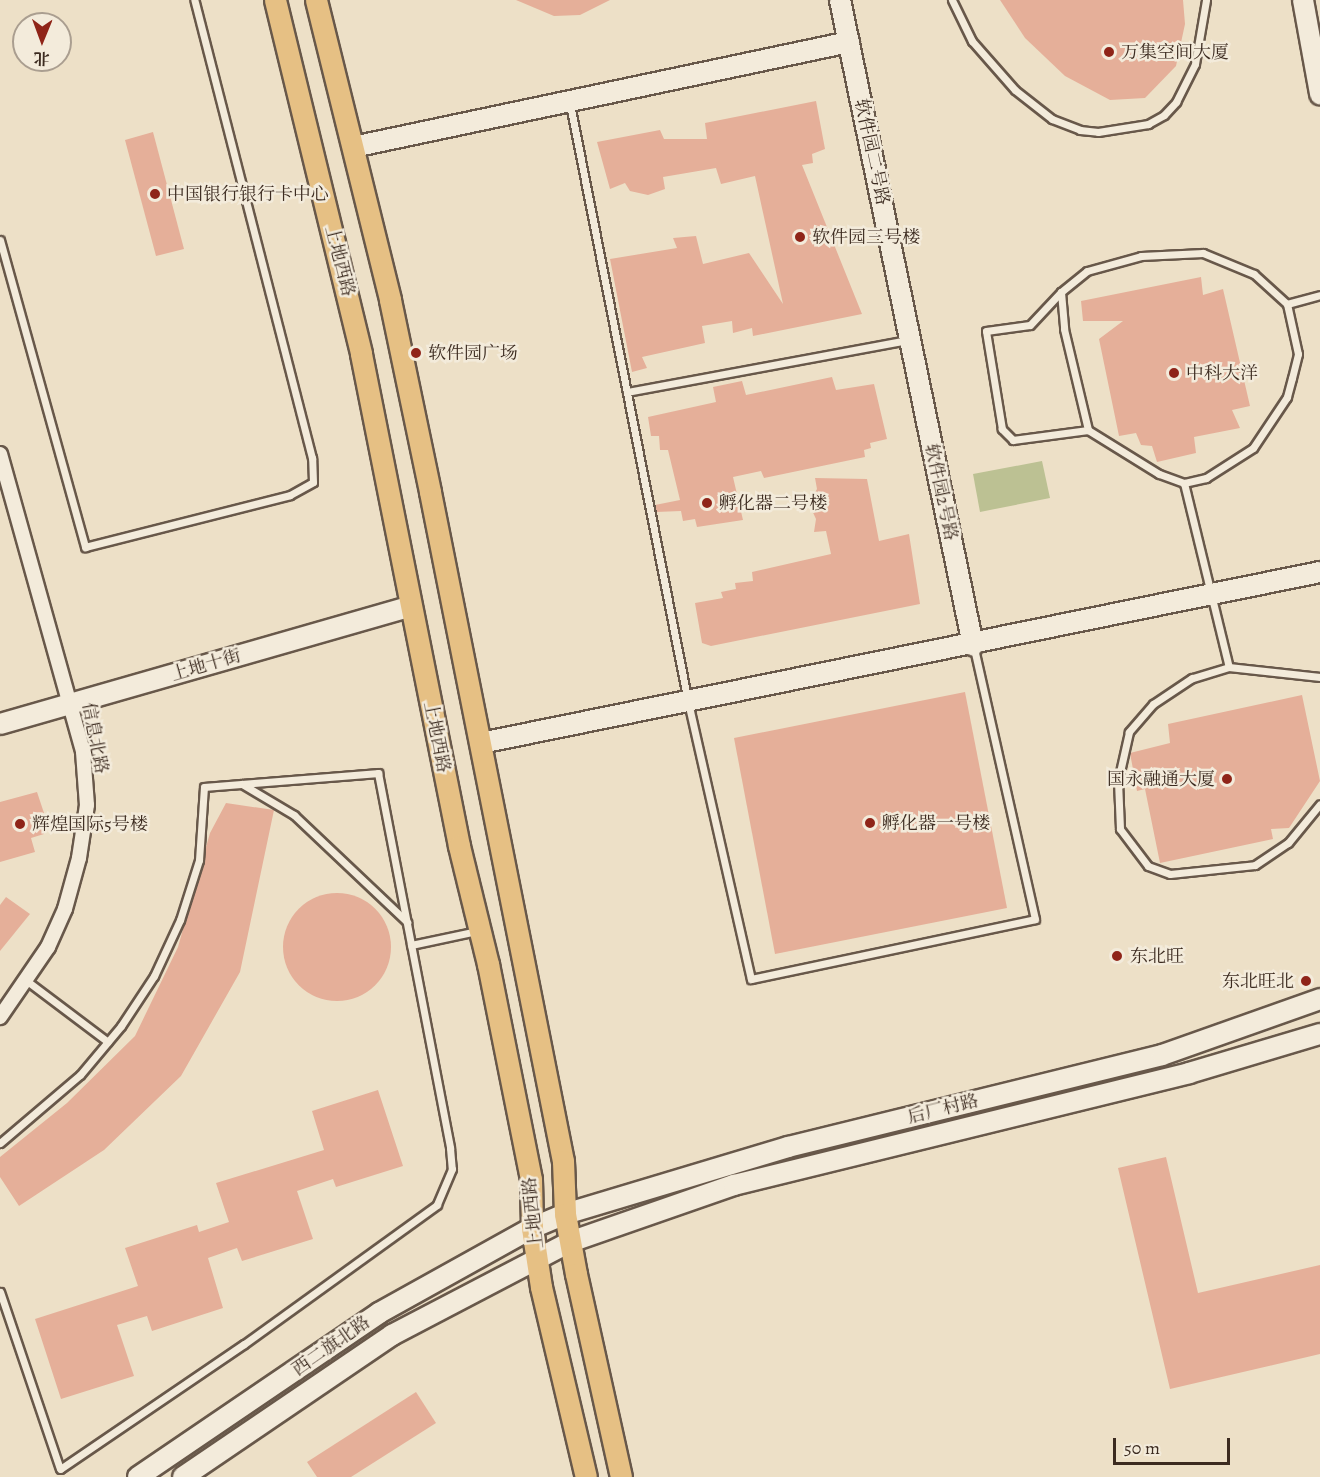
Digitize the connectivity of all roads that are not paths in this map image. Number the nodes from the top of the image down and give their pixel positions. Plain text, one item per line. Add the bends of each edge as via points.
1 (194, 0) edge
2 (274, 0) edge
3 (316, 0) edge
4 (840, 0) edge
5 (952, 0) edge
6 (1206, 0) edge
7 (1303, 0) edge
8 (849, 42) junction
9 (1320, 94) edge
10 (569, 102) junction
11 (353, 147) junction
12 (0, 240) edge
13 (1061, 291) junction
14 (1320, 295) edge
15 (1287, 304) junction
16 (910, 340) junction
17 (627, 392) junction
18 (1088, 430) junction
19 (0, 454) edge
20 (1184, 483) junction
21 (1320, 572) edge
22 (1213, 595) junction
23 (411, 606) junction
24 (973, 645) junction
25 (1229, 667) junction
26 (1320, 677) edge
27 (688, 702) junction
28 (71, 704) junction
29 (0, 724) edge
30 (481, 743) junction
31 (242, 784) junction
32 (1320, 804) edge
33 (407, 922) junction
34 (480, 930) junction
35 (411, 945) junction
36 (27, 981) junction
37 (1320, 999) edge
38 (0, 1017) edge
39 (1320, 1034) edge
40 (108, 1042) junction
41 (0, 1143) edge
42 (565, 1214) junction
43 (532, 1228) junction
44 (570, 1242) junction
45 (538, 1257) junction
46 (0, 1292) edge
47 (138, 1477) edge
48 (183, 1477) edge
49 (586, 1477) edge
50 (621, 1477) edge

1 - 12 lane via 312,458 313,482 290,495 85,547
2 - 23 main road, 上地西路 via 346,286
3 - 11 main road, 上地西路
4 - 8 street, 软件园二号路
5 - 6 lane via 972,42 1030,104 1052,119 1098,132 1148,124 1176,102 1195,64
7 - 9 street
8 - 10 street
8 - 16 street, 软件园二号路
10 - 11 street
10 - 17 lane
11 - 30 main road, 上地西路 via 390,300
13 - 15 lane via 1088,271 1141,256 1203,254 1254,274
13 - 18 lane via 1064,330
13 - 18 lane via 1030,325 986,331 1002,429 1013,440
14 - 15 lane
15 - 20 lane via 1298,354 1287,397 1253,448 1206,478
16 - 17 lane
16 - 24 street, 软件园2号路
17 - 27 lane
18 - 20 lane via 1159,474
19 - 28 street, 信息北路
20 - 22 lane
21 - 22 street
22 - 24 street
22 - 25 lane
23 - 28 street, 上地十街
23 - 34 main road, 上地西路
24 - 27 street
24 - 27 lane via 1035,920 751,979
25 - 26 lane
25 - 32 lane via 1192,678 1153,704 1129,732 1118,781 1120,829 1148,866 1170,874 1205,873 1255,865 1288,843
27 - 30 street
28 - 29 street, 上地十街
28 - 36 street, 信息北路 via 86,768 87,805 79,858 65,909
30 - 42 main road, 上地西路 via 563,1161
31 - 33 lane via 294,815
31 - 33 lane via 378,773
31 - 40 lane via 204,787 199,860 180,920 154,976
33 - 35 lane
34 - 35 lane
34 - 43 main road, 上地西路 via 531,1179
35 - 46 lane via 450,1148 452,1169 437,1204 244,1344 60,1468
36 - 38 street, 信息北路
36 - 40 lane
37 - 42 street, 后厂村路 via 1162,1055 788,1147
39 - 44 street, 后厂村路 via 1189,1073 734,1185
40 - 41 lane via 66,1088
42 - 43 street, 后厂村路
42 - 44 main road, 上地西路
43 - 45 main road, 上地西路
43 - 47 street, 西二旗北路 via 379,1313
44 - 45 street, 后厂村路
44 - 50 main road, 上地西路
45 - 48 street, 西二旗北路 via 392,1335
45 - 49 main road, 上地西路 via 541,1287

